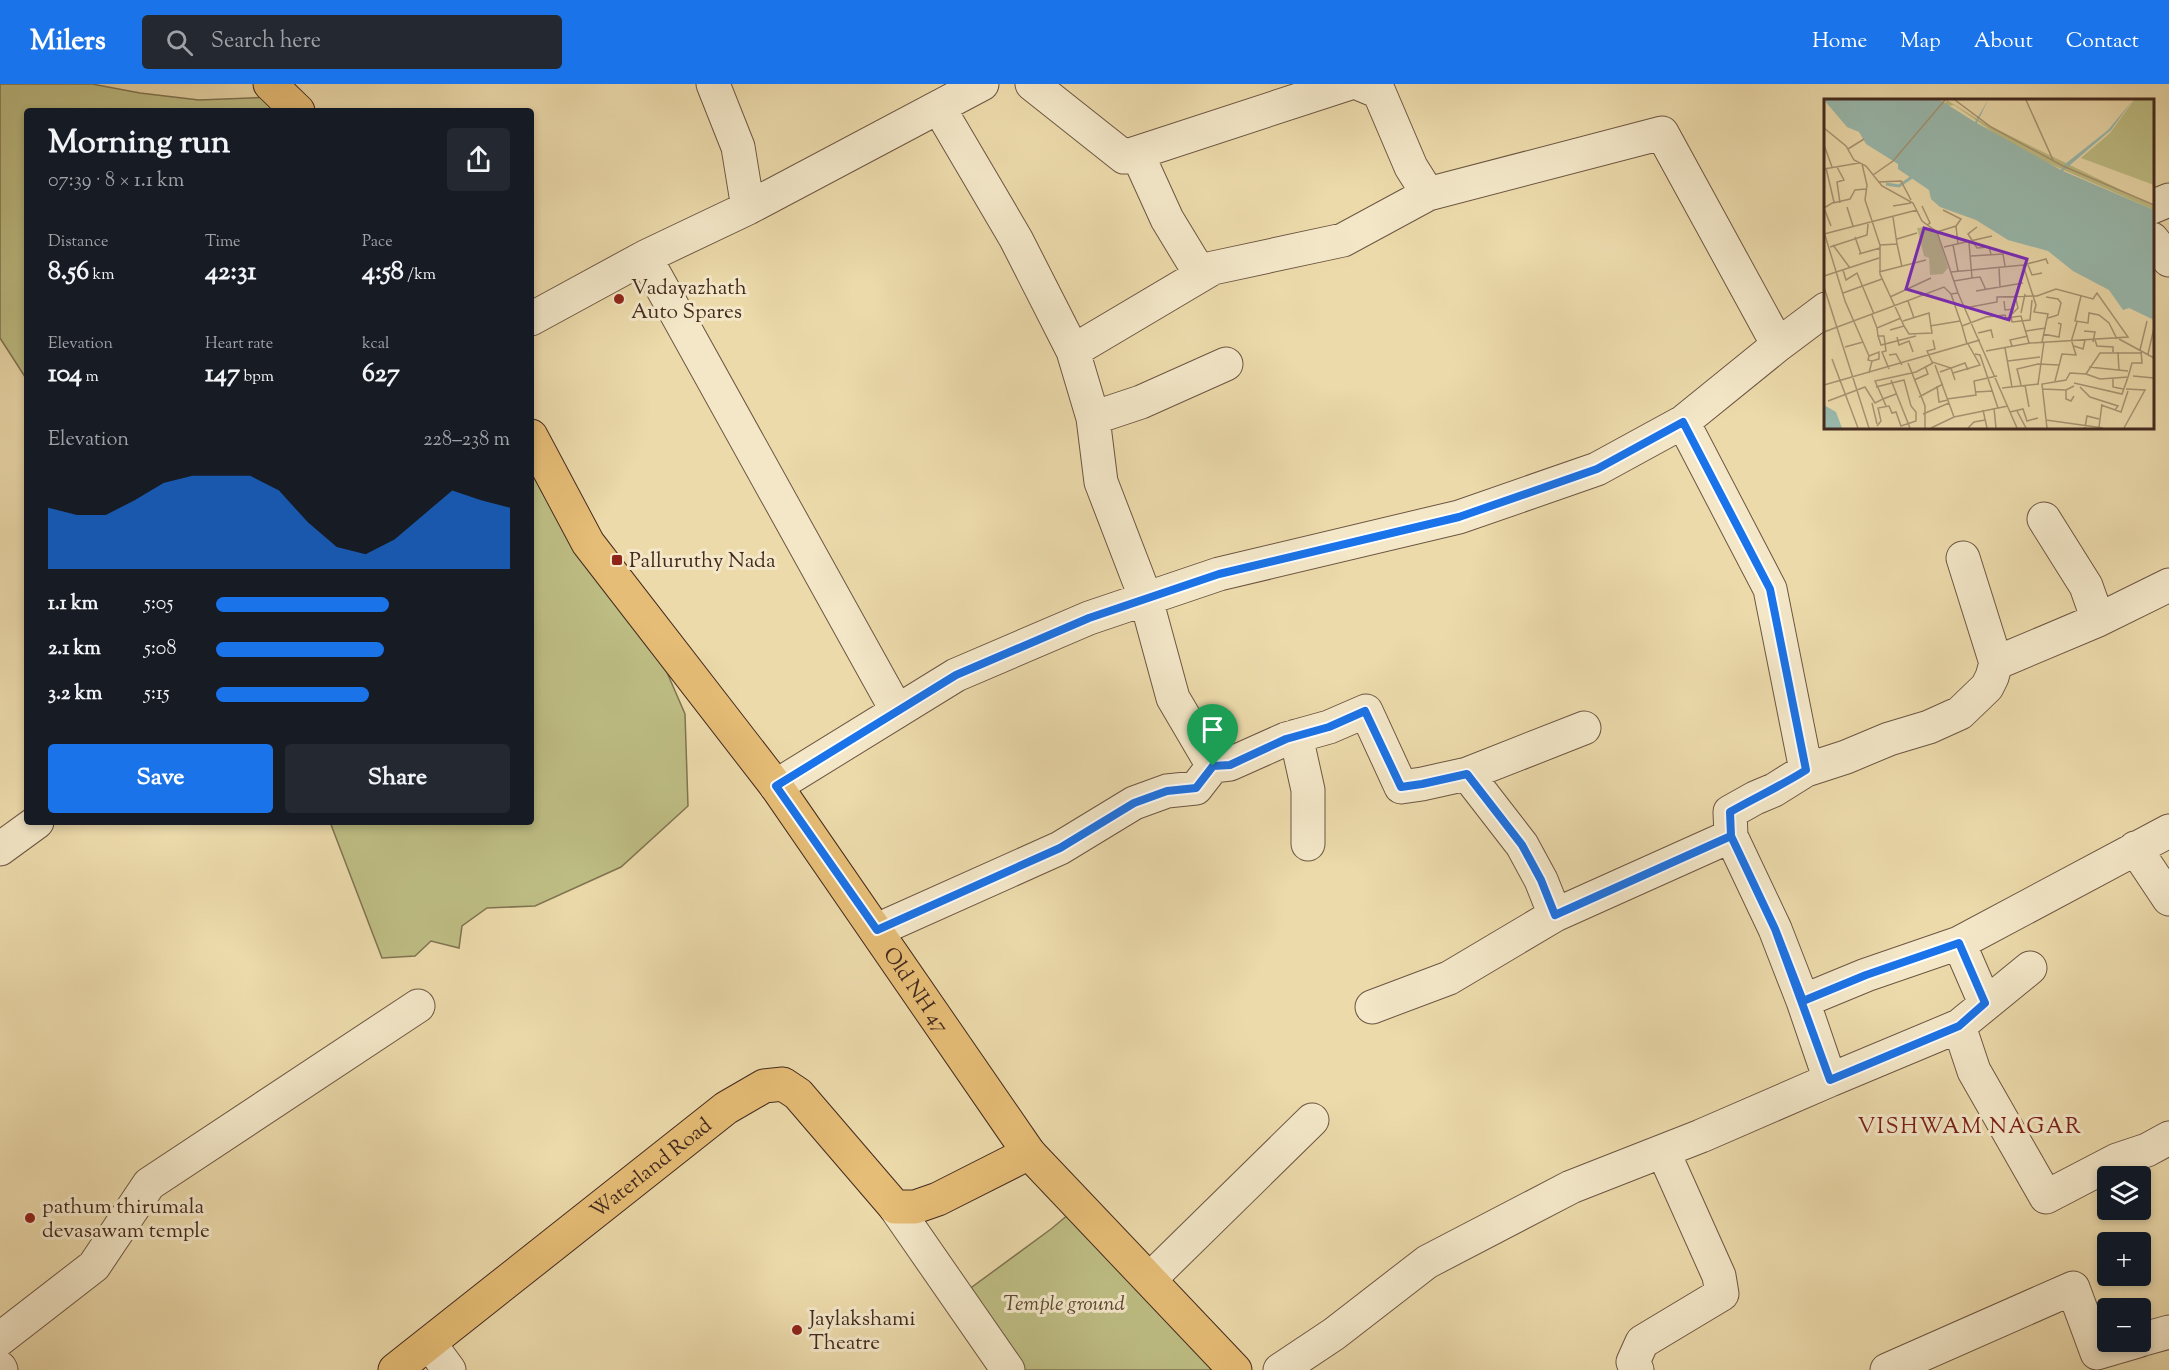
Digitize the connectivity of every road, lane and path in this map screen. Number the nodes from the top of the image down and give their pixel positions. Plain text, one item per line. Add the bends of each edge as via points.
1 (270, 84) edge
2 (713, 84) edge
3 (982, 84) edge
4 (1032, 84) edge
5 (1347, 84) edge
6 (1379, 87) edge
7 (295, 108) edge
8 (939, 108) junction
9 (1137, 153) junction
10 (1428, 194) junction
11 (2169, 200) edge
12 (2154, 206) edge
13 (748, 208) junction
14 (2154, 241) edge
15 (645, 256) junction
16 (2169, 260) edge
17 (1201, 275) junction
18 (1824, 310) edge
19 (534, 318) edge
20 (1778, 345) junction
21 (1073, 351) junction
22 (1226, 364) dead end
23 (1094, 418) junction
24 (1683, 422) junction
25 (534, 442) edge
26 (2044, 519) dead end
27 (1963, 558) dead end
28 (2169, 585) edge
29 (1146, 599) junction
30 (2098, 620) junction
31 (1996, 663) junction
32 (897, 711) junction
33 (1584, 728) dead end
34 (1296, 736) junction
35 (1213, 766) junction
36 (1806, 770) junction
37 (1467, 774) junction
38 (776, 786) junction
39 (33, 825) edge
40 (2169, 831) edge
41 (1731, 836) junction
42 (1308, 844) dead end
43 (2135, 848) junction
44 (0, 849) edge
45 (2169, 899) edge
46 (1555, 915) junction
47 (877, 930) junction
48 (1959, 943) junction
49 (2030, 968) dead end
50 (1803, 1001) junction
51 (1985, 1003) junction
52 (418, 1006) dead end
53 (1372, 1006) dead end
54 (1959, 1026) junction
55 (1830, 1080) junction
56 (1312, 1120) dead end
57 (2169, 1138) edge
58 (1663, 1151) junction
59 (1029, 1153) junction
60 (895, 1207) junction
61 (1150, 1279) junction
62 (2169, 1332) edge
63 (2151, 1337) edge
64 (0, 1339) edge
65 (430, 1344) junction
66 (2110, 1352) edge
67 (2087, 1361) edge
68 (395, 1370) edge
69 (450, 1370) edge
70 (1008, 1370) edge
71 (1235, 1370) edge
72 (1280, 1370) edge
73 (1637, 1370) edge
74 (1887, 1370) edge

1 - 7 main road
2 - 13 street via 738,147
3 - 8 street
4 - 9 street via 1124,157
5 - 9 street
6 - 10 street via 1411,167
8 - 13 street
8 - 21 street via 1016,239
9 - 17 street via 1167,219
10 - 17 street via 1343,240 1213,268
10 - 20 street via 1662,133
11 - 12 street
13 - 15 street
14 - 16 street
15 - 19 street
15 - 32 street
17 - 21 street
18 - 20 street
20 - 24 street
21 - 23 street
22 - 23 street
23 - 29 street via 1101,482
24 - 29 street via 1597,469 1459,517 1219,574
24 - 36 street via 1770,589
25 - 38 main road, Old NH 47 via 588,543
26 - 30 street via 2086,586
27 - 31 street
28 - 30 street
29 - 32 street via 1089,618 956,675
29 - 35 street via 1173,698
30 - 31 street
31 - 36 street via 1986,687 1960,712 1929,727
32 - 38 street
33 - 37 street
34 - 35 street via 1230,765
34 - 37 street via 1365,711 1401,787
34 - 42 street via 1308,790
35 - 47 street via 1196,788 1167,791 1134,803 1060,848
36 - 41 street via 1730,812
37 - 46 street via 1522,845
38 - 47 main road, Old NH 47
39 - 44 street
40 - 43 street
41 - 46 street
41 - 50 street via 1775,929
43 - 45 street
43 - 48 street
46 - 53 street via 1449,978
47 - 59 main road, Old NH 47
48 - 50 street
48 - 51 street
49 - 51 street
50 - 55 street
51 - 54 street
52 - 64 street via 149,1184 94,1266
54 - 55 street
54 - 57 street via 1974,1071 2046,1197 2116,1160
55 - 58 street
56 - 61 street
58 - 72 street via 1571,1187 1426,1262 1334,1334
58 - 73 street via 1719,1276 1722,1294 1642,1342 1634,1362
59 - 60 main road via 938,1199 915,1207
59 - 61 main road, Old NH 47
60 - 65 main road, Waterland Road via 798,1094 783,1084 764,1086 717,1115
60 - 70 street
61 - 71 main road, Old NH 47
62 - 63 street
65 - 68 main road, Waterland Road
65 - 69 street
66 - 67 street
67 - 74 street via 2073,1288

